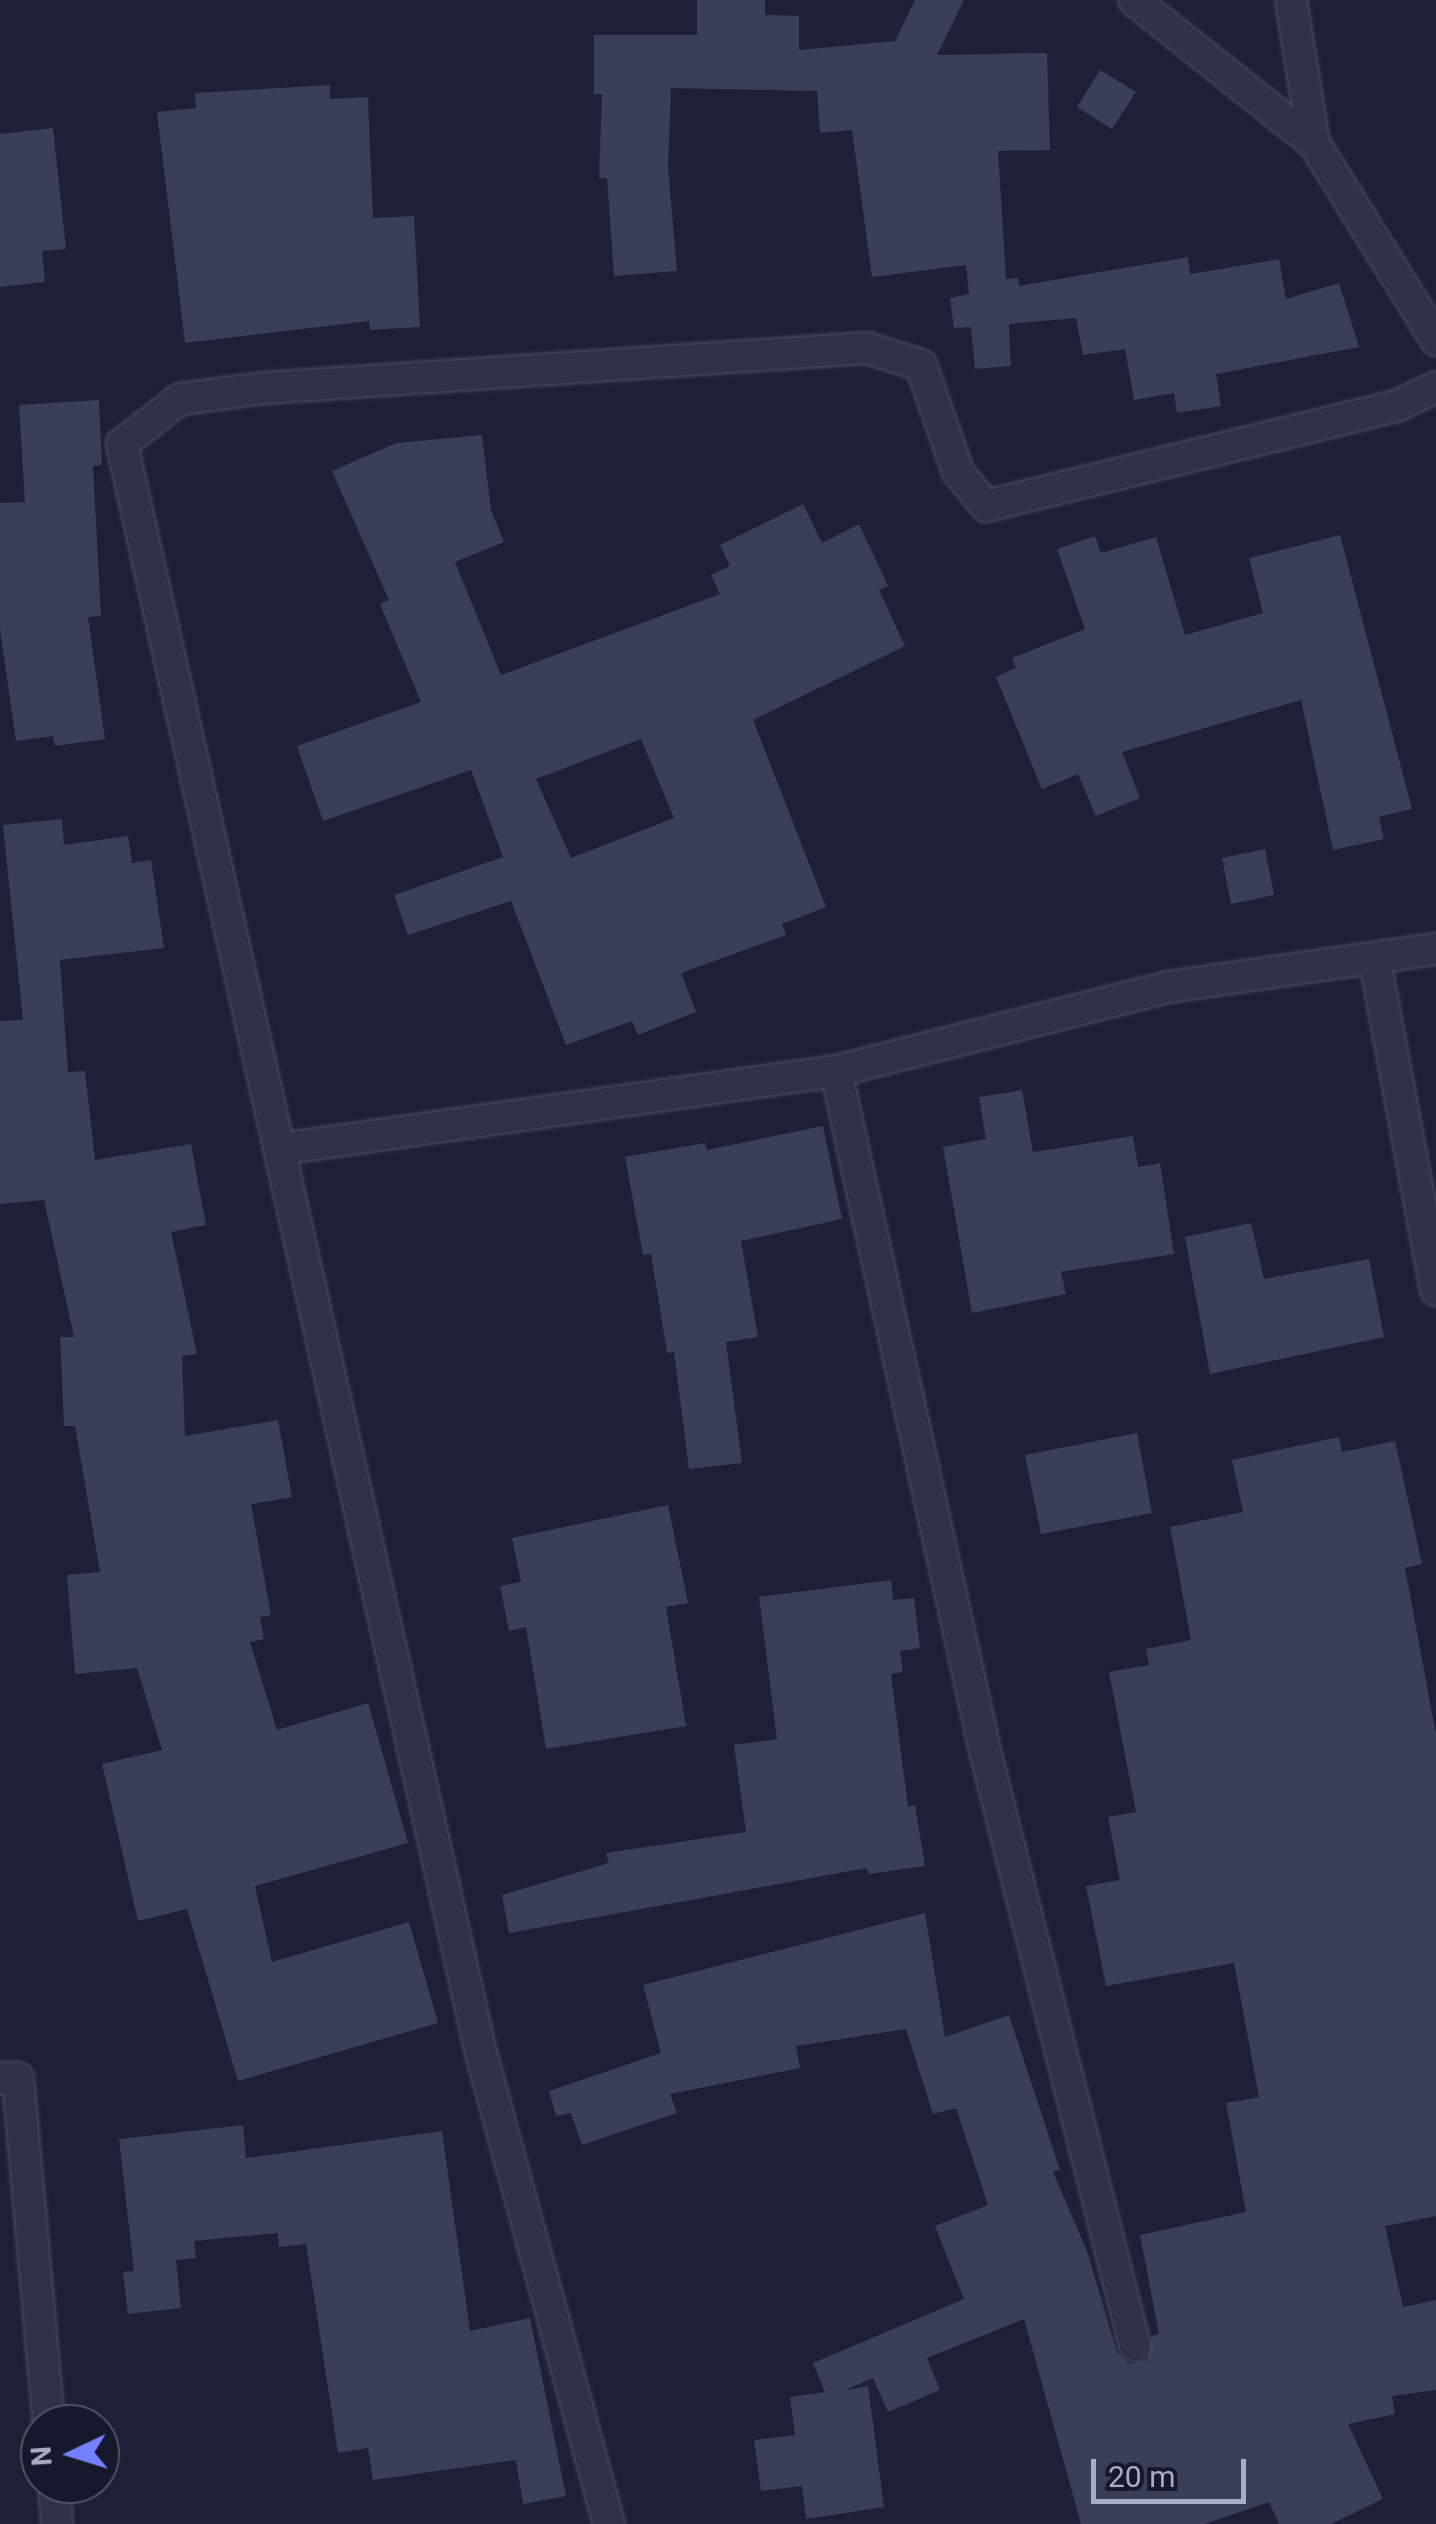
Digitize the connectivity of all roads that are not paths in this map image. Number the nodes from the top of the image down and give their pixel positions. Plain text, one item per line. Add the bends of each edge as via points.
1 (1134, 0) edge
2 (1290, 0) edge
3 (1314, 143) junction
4 (1436, 340) edge
5 (1436, 387) edge
6 (1436, 949) edge
7 (1375, 961) junction
8 (836, 1070) junction
9 (280, 1149) junction
10 (1436, 1290) edge
11 (0, 2078) edge
12 (1135, 2346) dead end
13 (47, 2404) edge
14 (609, 2524) edge

1 - 3 street
2 - 3 street
3 - 4 street
5 - 9 street via 1396,406 986,506 958,472 921,365 867,348 402,377 180,399 122,444
6 - 7 street
7 - 8 street via 1168,987
7 - 10 street
8 - 9 street
8 - 12 street via 986,1755
9 - 14 street via 481,2053
11 - 13 street via 18,2078

